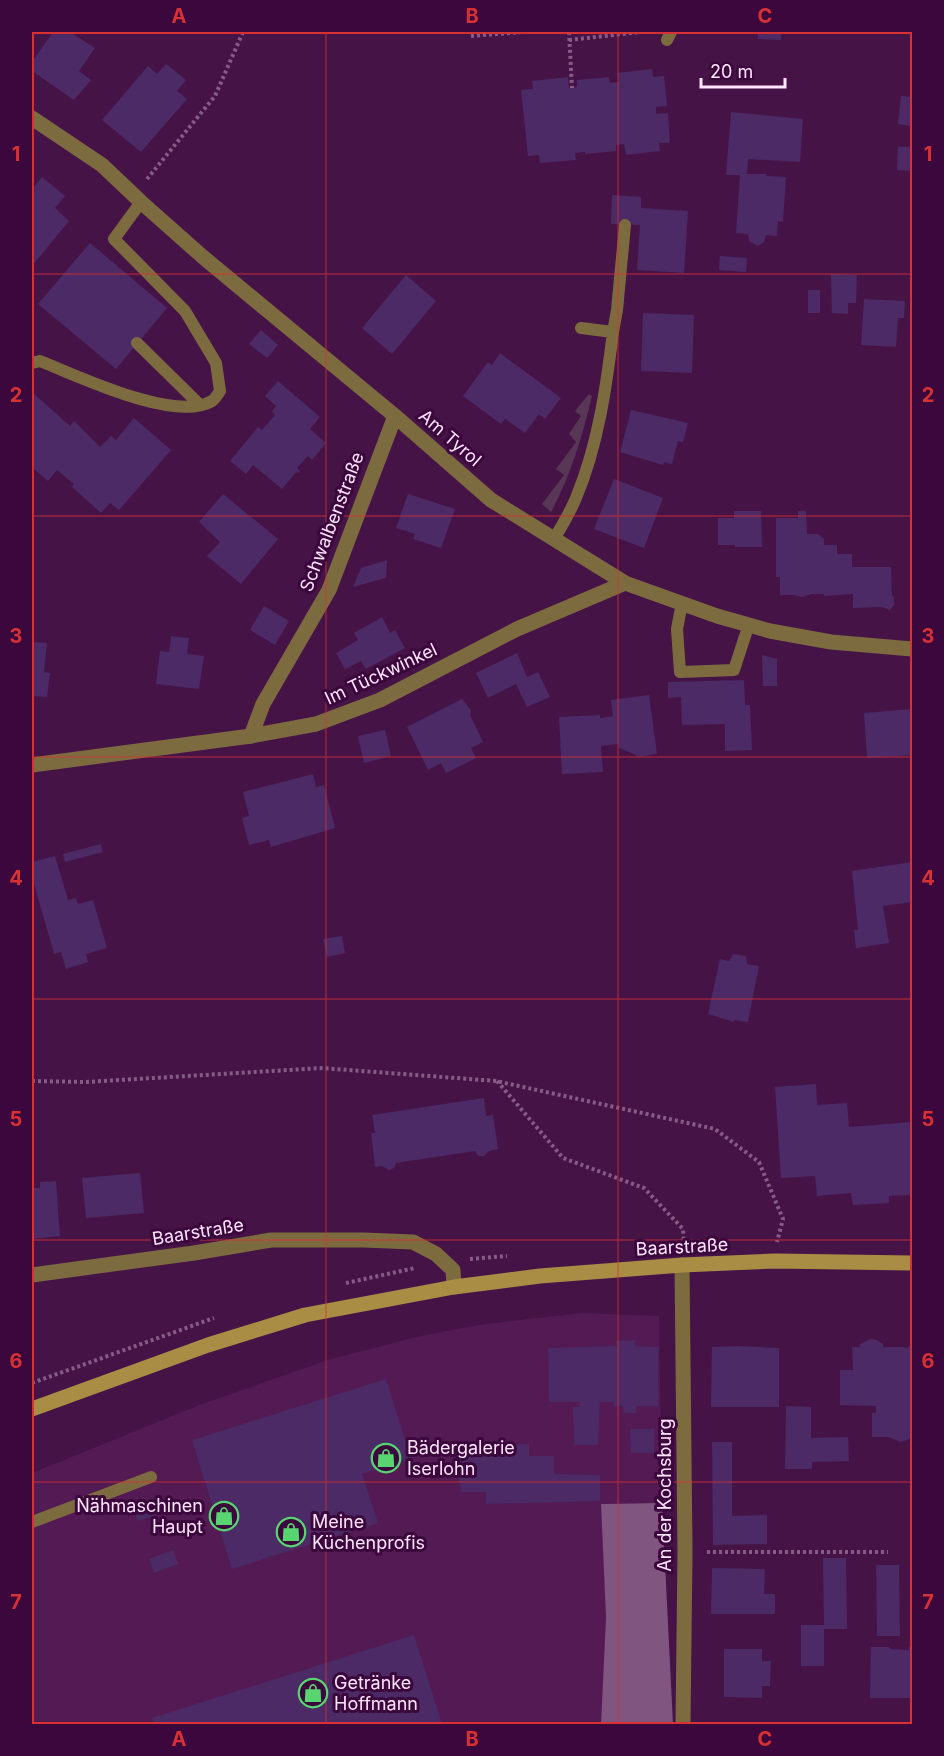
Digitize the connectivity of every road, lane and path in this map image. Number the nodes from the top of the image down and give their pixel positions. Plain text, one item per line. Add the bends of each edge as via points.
1 (243, 32) edge
2 (523, 32) edge
3 (569, 32) edge
4 (641, 32) edge
5 (471, 36) dead end
6 (569, 40) junction
7 (572, 88) dead end
8 (32, 118) edge
9 (137, 199) junction
10 (625, 225) dead end
11 (581, 328) dead end
12 (613, 332) junction
13 (137, 343) dead end
14 (32, 363) edge
15 (200, 405) junction
16 (395, 416) junction
17 (554, 539) junction
18 (625, 583) junction
19 (682, 603) junction
20 (749, 624) junction
21 (912, 649) edge
22 (251, 736) junction
23 (32, 765) edge
24 (32, 1081) edge
25 (496, 1081) junction
26 (685, 1236) dead end
27 (777, 1241) dead end
28 (912, 1263) edge
29 (682, 1265) junction
30 (32, 1275) edge
31 (454, 1287) junction
32 (32, 1409) edge
33 (151, 1477) dead end
34 (32, 1522) edge
35 (712, 1552) dead end
36 (888, 1552) dead end
37 (683, 1725) edge

1 - 9 path via 215,96
2 - 5 path
3 - 6 path
4 - 6 path
6 - 7 path
8 - 9 street, Am Tyrol via 102,165
9 - 15 lane via 114,239 185,311 216,363 220,391 213,401
9 - 16 street, Am Tyrol
10 - 12 lane
11 - 12 lane
12 - 17 lane via 605,398 592,454 576,499
13 - 15 lane
14 - 15 lane via 40,361 147,402
16 - 17 street, Am Tyrol via 491,500
16 - 22 street, Schwalbenstraße via 329,590 263,704
17 - 18 street, Am Tyrol
18 - 19 street, Am Tyrol
18 - 22 street, Im Tückwinkel via 517,629 380,700 316,724
19 - 20 street, Am Tyrol
19 - 20 lane via 677,629 680,672 734,670
20 - 21 street, Am Tyrol via 831,642
22 - 23 street, Im Tückwinkel
24 - 25 path via 86,1082 322,1068
25 - 26 path via 563,1158 644,1188 683,1229
25 - 27 path via 715,1129 759,1162 783,1219
28 - 29 main road, Baarstraße via 776,1261
29 - 31 main road, Baarstraße
29 - 37 street, An der Kochsburg
30 - 31 street, Baarstraße via 272,1240 364,1240 413,1242 436,1254 453,1270
31 - 32 main road, Baarstraße via 305,1315 208,1345
33 - 34 lane
35 - 36 path

